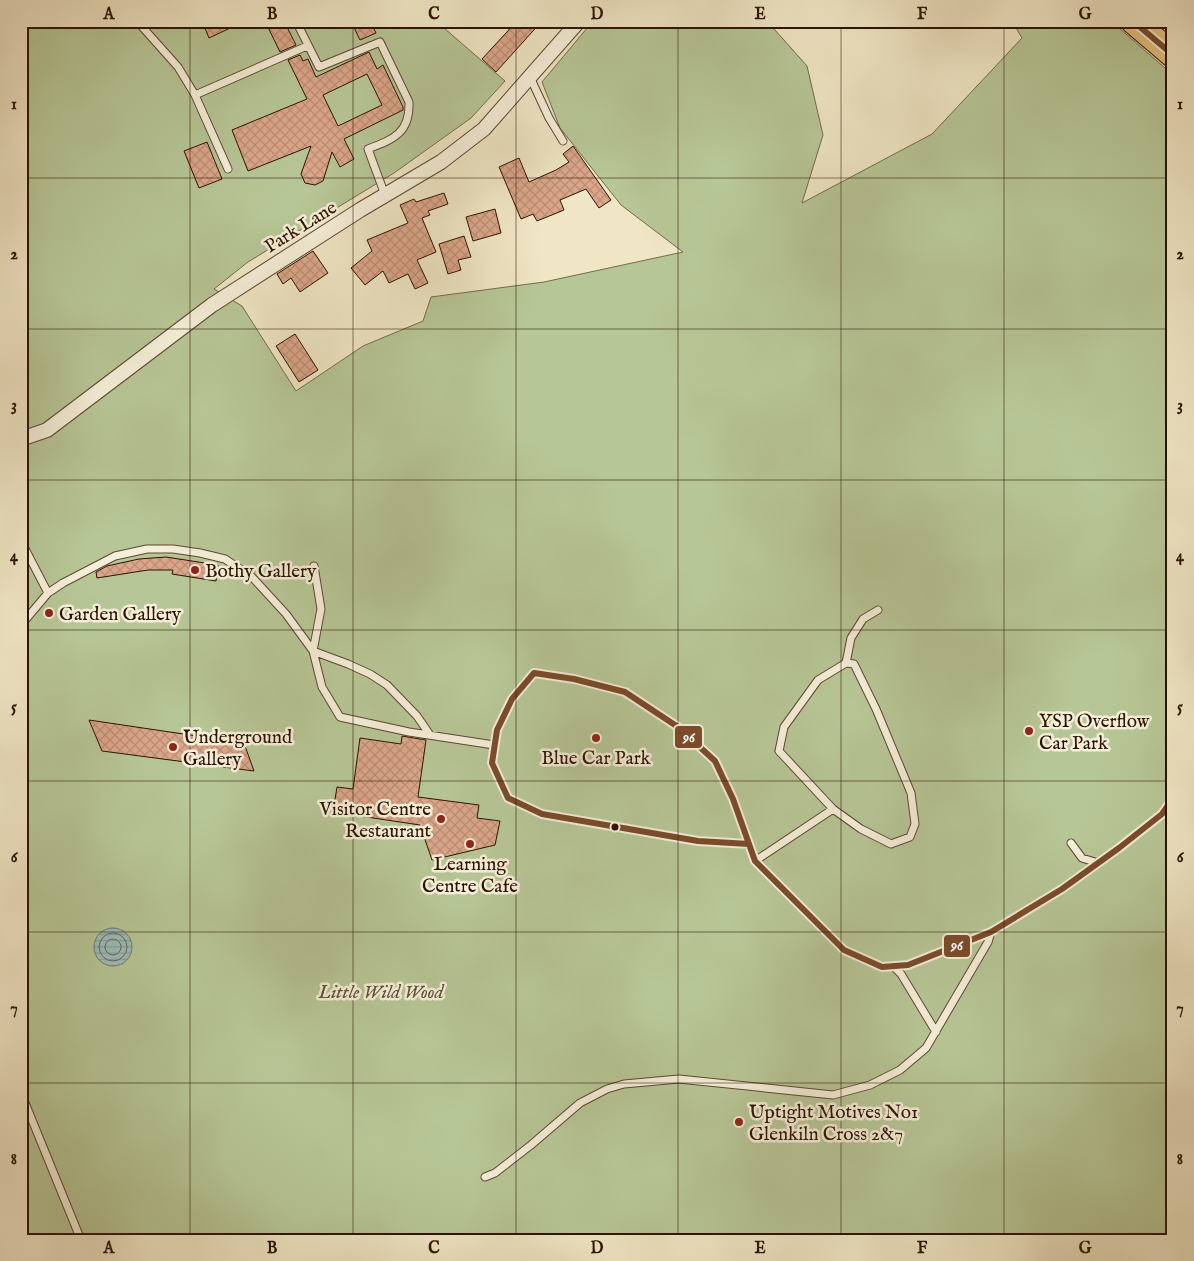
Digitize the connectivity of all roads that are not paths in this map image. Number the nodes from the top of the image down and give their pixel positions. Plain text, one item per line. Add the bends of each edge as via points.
1 (136, 21) edge
2 (296, 21) edge
3 (579, 21) edge
4 (1133, 21) edge
5 (307, 46) junction
6 (1173, 55) edge
7 (530, 77) junction
8 (195, 95) junction
9 (563, 140) dead end
10 (228, 169) dead end
11 (384, 195) junction
12 (21, 439) edge
13 (21, 541) edge
14 (314, 566) dead end
15 (48, 593) junction
16 (878, 610) dead end
17 (21, 625) edge
18 (313, 651) junction
19 (846, 663) junction
20 (430, 735) junction
21 (494, 745) junction
22 (1173, 798) edge
23 (833, 809) junction
24 (1071, 842) dead end
25 (749, 844) junction
26 (755, 861) junction
27 (1098, 863) junction
28 (991, 932) junction
29 (893, 966) junction
30 (936, 1032) junction
31 (21, 1093) edge
32 (485, 1177) dead end
33 (81, 1240) edge

1 - 8 lane via 178,67
2 - 5 lane
3 - 7 street, Park Lane
4 - 6 highway
5 - 8 lane
5 - 11 lane via 319,67 380,42 409,102 408,121 399,134 368,149
7 - 9 lane via 548,118
7 - 11 street, Park Lane via 484,128 441,162
8 - 10 lane
11 - 12 street, Park Lane via 212,305 47,430
13 - 15 lane
14 - 18 lane via 321,610
15 - 17 lane
15 - 18 lane via 115,556 147,549 200,553 225,559 252,577 286,614
16 - 19 lane via 863,619 851,638
18 - 20 lane via 370,674 387,685 417,716
18 - 20 lane via 322,688 340,717
19 - 23 lane via 818,680 784,727 779,751
19 - 23 lane via 854,664 876,708 911,793 916,824 910,837 891,844 861,829
20 - 21 lane
21 - 25 lane via 492,763 508,798 542,814 698,841
21 - 25 lane via 497,730 512,699 534,673 625,692 678,727 714,761
22 - 27 lane via 1162,814
23 - 26 lane
24 - 27 lane via 1082,858
25 - 26 lane
26 - 29 lane via 844,950 882,967
27 - 28 lane via 1062,890
28 - 29 lane via 908,965
28 - 30 lane
29 - 30 lane
30 - 32 lane via 926,1048 900,1070 870,1085 833,1095 679,1079 624,1084 607,1089 580,1103 531,1145
31 - 33 lane

